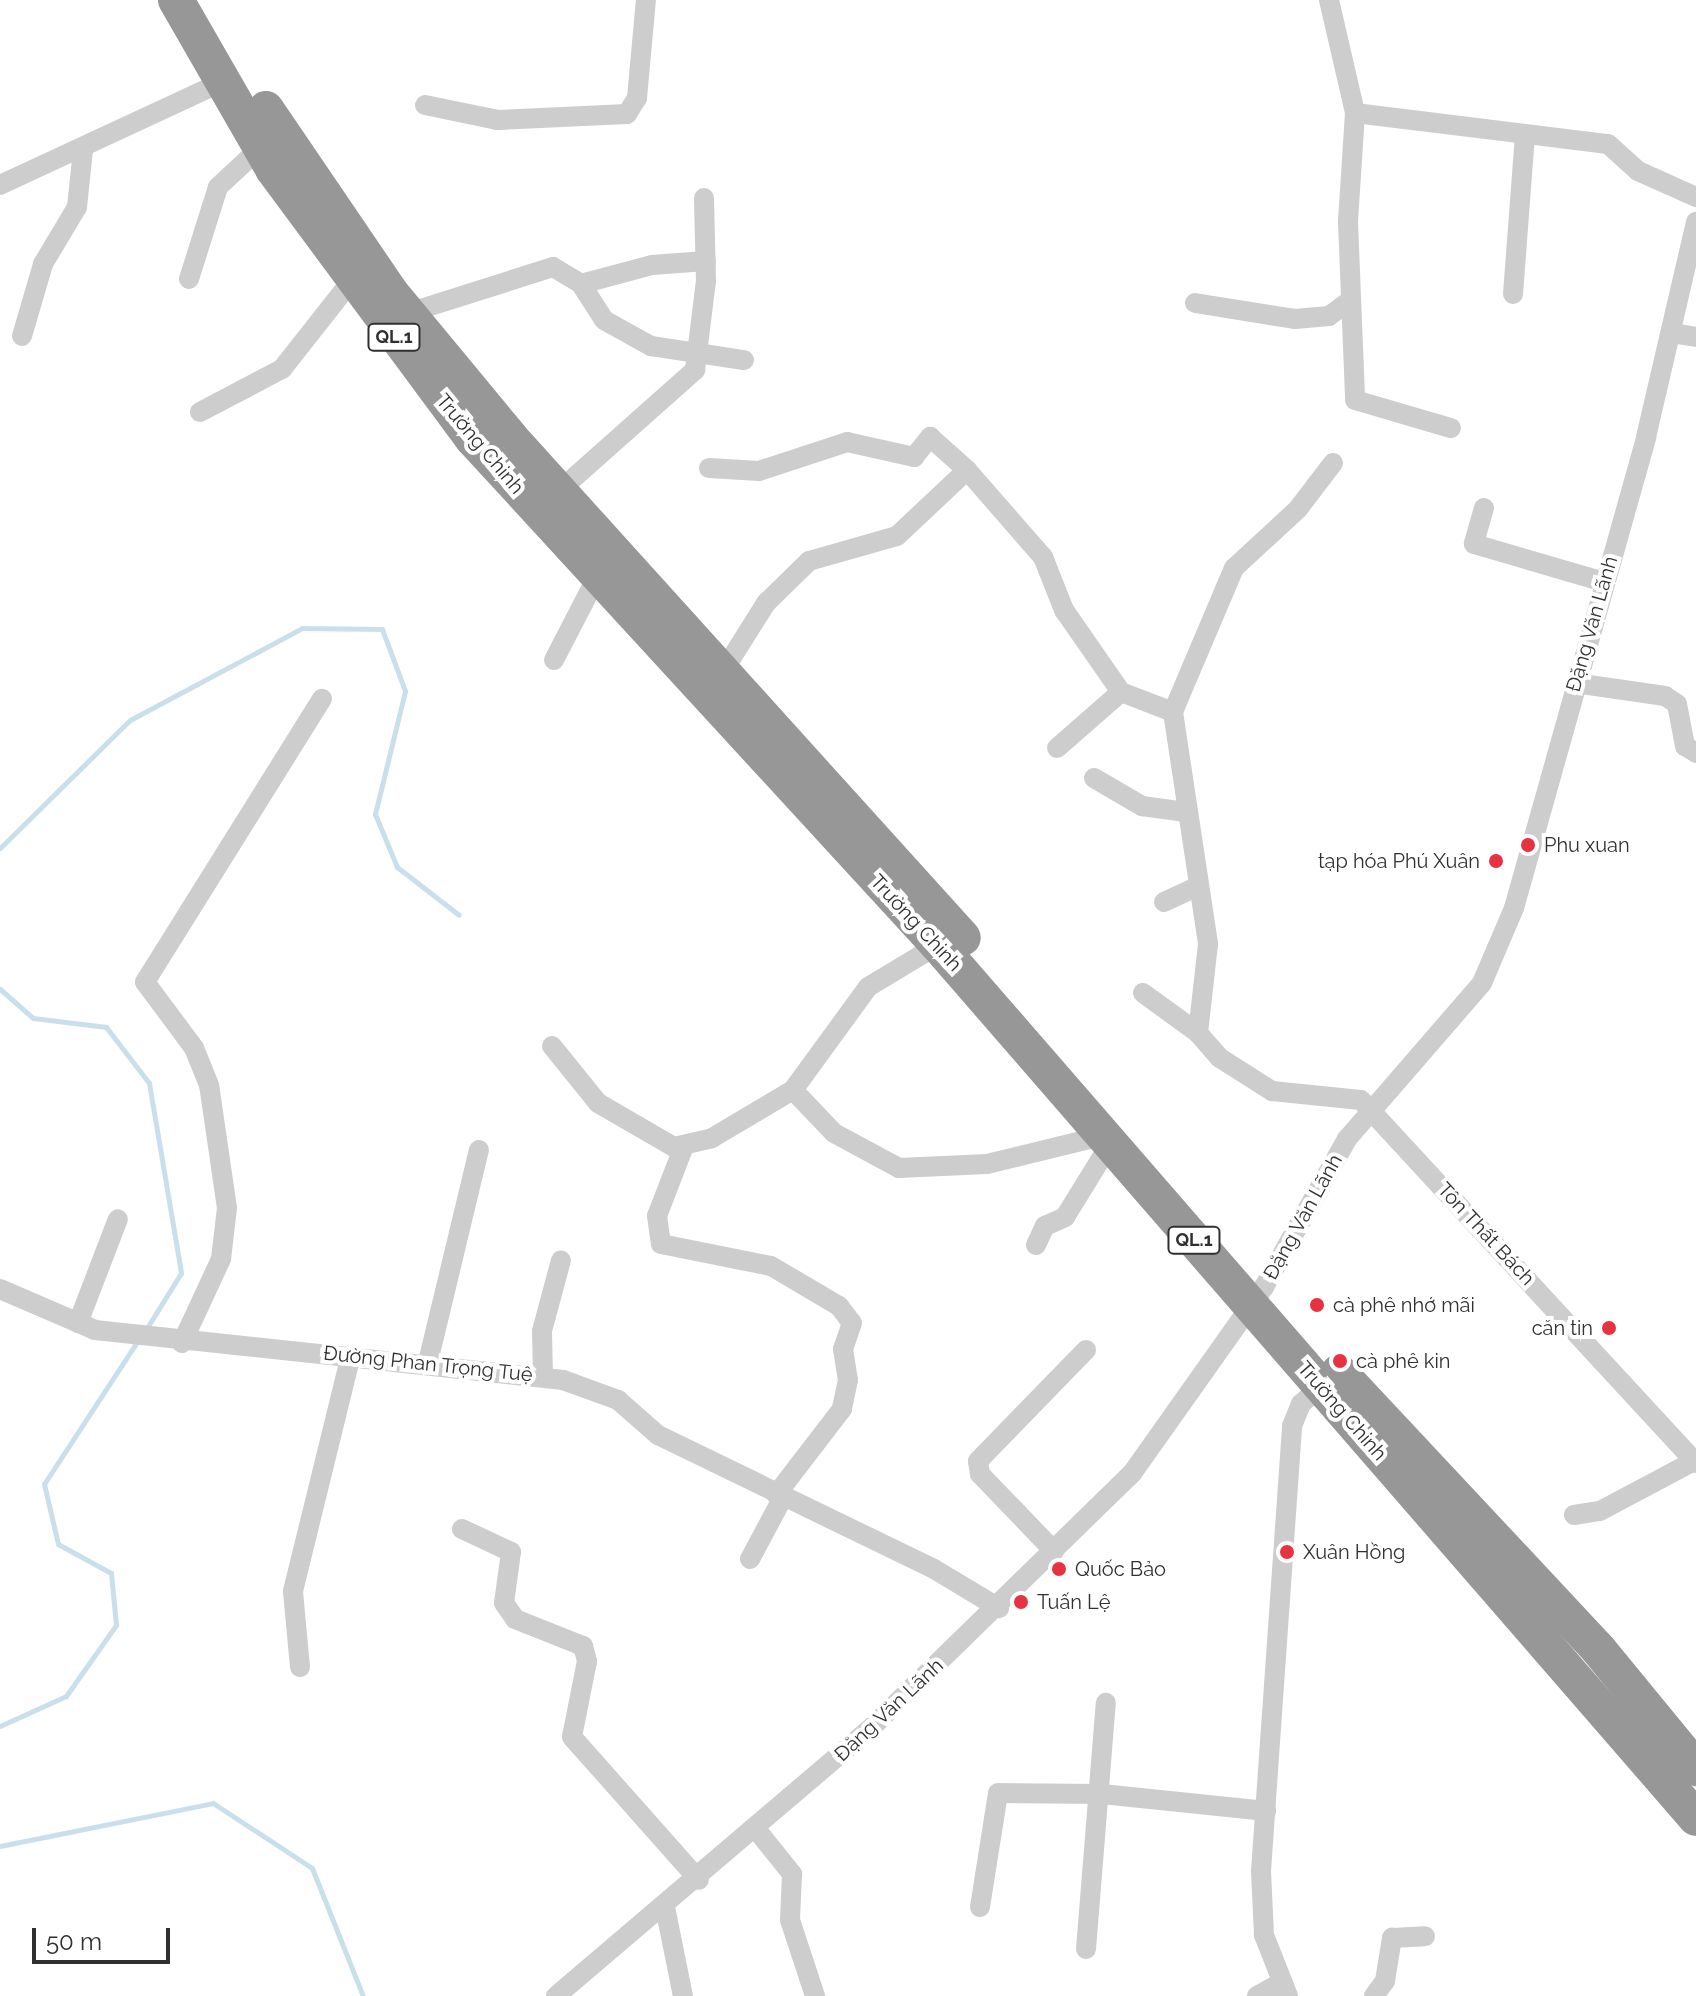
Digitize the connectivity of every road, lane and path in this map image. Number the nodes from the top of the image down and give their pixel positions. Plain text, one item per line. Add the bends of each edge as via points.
1 (176, 0) edge
2 (203, 0) edge
3 (646, 0) edge
4 (1329, 0) edge
5 (224, 81) junction
6 (425, 105) dead end
7 (1355, 113) junction
8 (1525, 136) junction
9 (261, 147) junction
10 (83, 150) junction
11 (0, 185) edge
12 (1696, 197) edge
13 (704, 198) dead end
14 (1696, 222) edge
15 (706, 261) junction
16 (189, 279) dead end
17 (352, 280) junction
18 (581, 284) junction
19 (1513, 294) dead end
20 (1351, 300) junction
21 (1195, 303) dead end
22 (408, 313) junction
23 (1672, 333) junction
24 (22, 336) dead end
25 (1696, 337) edge
26 (699, 355) junction
27 (744, 360) dead end
28 (200, 412) dead end
29 (1451, 428) dead end
30 (1333, 463) dead end
31 (709, 468) dead end
32 (967, 470) junction
33 (560, 490) junction
34 (1484, 508) dead end
35 (596, 579) junction
36 (1604, 582) junction
37 (665, 631) junction
38 (554, 660) dead end
39 (702, 665) junction
40 (1575, 683) junction
41 (1121, 692) junction
42 (322, 699) dead end
43 (1173, 712) junction
44 (1057, 748) dead end
45 (1696, 753) edge
46 (1094, 778) dead end
47 (1186, 812) junction
48 (1199, 886) junction
49 (1164, 902) dead end
50 (938, 945) junction
51 (1143, 993) dead end
52 (1198, 1033) junction
53 (552, 1046) dead end
54 (793, 1090) junction
55 (1373, 1112) junction
56 (1106, 1140) junction
57 (684, 1146) junction
58 (479, 1150) dead end
59 (118, 1219) dead end
60 (1036, 1245) dead end
61 (561, 1260) dead end
62 (0, 1289) edge
63 (1256, 1295) junction
64 (86, 1327) junction
65 (182, 1343) junction
66 (1086, 1350) dead end
67 (351, 1355) junction
68 (428, 1362) junction
69 (543, 1376) junction
70 (1330, 1379) junction
71 (1695, 1462) edge
72 (779, 1497) junction
73 (1574, 1515) dead end
74 (462, 1529) dead end
75 (1054, 1551) junction
76 (750, 1559) dead end
77 (999, 1608) junction
78 (300, 1667) dead end
79 (1106, 1703) dead end
80 (1696, 1768) edge
81 (1102, 1794) junction
82 (1266, 1811) junction
83 (1696, 1818) edge
84 (756, 1829) junction
85 (699, 1880) junction
86 (665, 1907) junction
87 (980, 1907) dead end
88 (1425, 1936) dead end
89 (1086, 1949) dead end
90 (1285, 1989) edge
91 (1379, 1995) edge
92 (556, 1996) edge
93 (683, 1996) edge
94 (815, 1996) edge
95 (1257, 1996) edge

1 - 5 highway, Trường Chinh / QL.1
2 - 22 highway, Trường Chinh / QL.1 via 281,134
3 - 6 street via 637,98 627,114 498,120
4 - 7 street
5 - 9 highway, Trường Chinh / QL.1
5 - 10 street
7 - 8 street
7 - 20 street
8 - 12 street via 1608,144 1638,171
8 - 19 street
9 - 16 street via 218,187
9 - 17 highway, Trường Chinh / QL.1
10 - 11 street
10 - 24 street via 77,207 43,264
13 - 15 street
14 - 23 street, Đặng Văn Lãnh
15 - 18 street via 652,265
15 - 26 street
17 - 28 street via 282,369
17 - 35 highway, Trường Chinh / QL.1 via 473,439
18 - 22 street via 542,267
18 - 26 street via 604,320 651,346
20 - 21 street via 1329,316 1307,319
20 - 29 street via 1355,400
22 - 33 highway, Trường Chinh / QL.1
23 - 25 street
23 - 36 street, Đặng Văn Lãnh
26 - 27 street
26 - 33 street via 689,379
30 - 43 street via 1298,509 1234,568
31 - 32 street via 759,471 847,442 914,457 930,437
32 - 39 street via 897,536 868,550 809,561
32 - 41 street via 1043,557 1064,610
33 - 37 highway, Trường Chinh / QL.1
34 - 36 street via 1474,544
35 - 37 highway, Trường Chinh / QL.1
35 - 38 street
36 - 40 street, Đặng Văn Lãnh
37 - 39 highway, Trường Chinh / QL.1
39 - 50 highway, Trường Chinh / QL.1
39 - 63 highway, Trường Chinh / QL.1 via 874,835
40 - 45 street via 1665,696 1677,704 1685,746
40 - 55 street, Đặng Văn Lãnh via 1495,960
41 - 43 street
41 - 44 street
42 - 65 street via 145,982 194,1048 209,1085 227,1208 221,1259
43 - 47 street
46 - 47 street via 1142,806
47 - 48 street
48 - 49 street
48 - 52 street via 1208,944
50 - 54 street via 868,987
50 - 56 highway, Trường Chinh / QL.1
51 - 52 street
52 - 55 street via 1220,1058 1272,1091 1361,1100
53 - 57 street via 616,1118 643,1135
54 - 56 street via 834,1133 899,1168 987,1164
54 - 57 street via 712,1138
55 - 63 street, Đặng Văn Lãnh via 1347,1139
55 - 71 street, Tôn Thất Bách
56 - 60 street via 1065,1217 1045,1226
56 - 63 highway, Trường Chinh / QL.1
57 - 72 street via 657,1216 661,1244 771,1266 839,1306 852,1323 843,1349 848,1380 842,1409
58 - 68 street
59 - 64 street
61 - 69 street via 542,1331
62 - 64 street, Đường Phan Trọng Tuệ
63 - 70 highway, Trường Chinh / QL.1
63 - 75 street, Đặng Văn Lãnh via 1133,1472
64 - 65 street, Đường Phan Trọng Tuệ
65 - 67 street, Đường Phan Trọng Tuệ
66 - 75 street via 978,1461 980,1474
67 - 68 street, Đường Phan Trọng Tuệ
67 - 78 street via 293,1591
68 - 69 street, Đường Phan Trọng Tuệ
69 - 72 street, Đường Phan Trọng Tuệ via 618,1400 658,1435
70 - 80 highway, Trường Chinh / QL.1 via 1599,1650
70 - 82 street via 1292,1426
70 - 83 highway, Trường Chinh / QL.1
71 - 73 street via 1600,1511
72 - 76 street
72 - 77 street, Đường Phan Trọng Tuệ via 934,1569
74 - 85 street via 511,1552 504,1603 515,1619 583,1646 587,1661 572,1737
75 - 77 street, Đặng Văn Lãnh
77 - 84 street, Đặng Văn Lãnh
79 - 81 street
81 - 82 street
81 - 87 street via 998,1793
81 - 89 street
82 - 90 street via 1261,1918
84 - 85 street, Đặng Văn Lãnh
84 - 94 street via 792,1874 790,1920
85 - 86 street, Đặng Văn Lãnh
86 - 92 street, Đặng Văn Lãnh
86 - 93 street
88 - 91 street via 1392,1938
90 - 95 street

